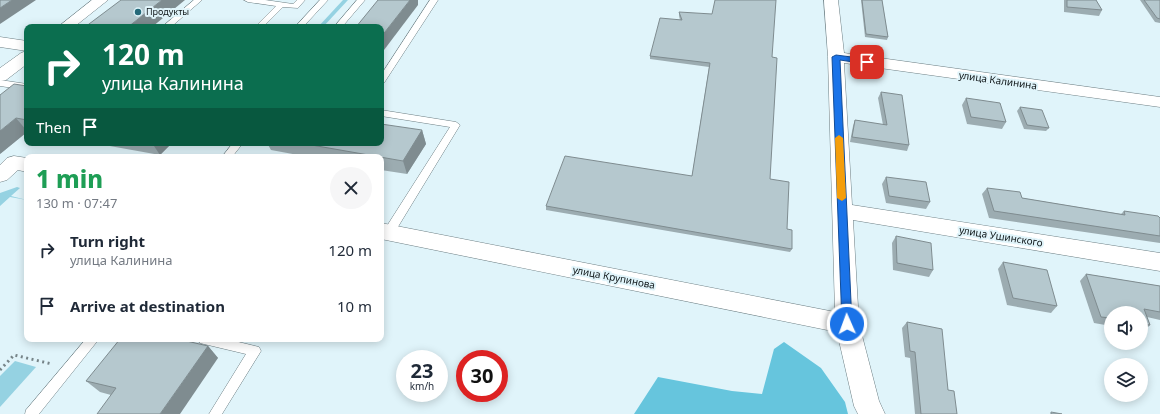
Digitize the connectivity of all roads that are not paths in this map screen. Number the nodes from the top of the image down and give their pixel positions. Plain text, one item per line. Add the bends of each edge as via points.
1 (101, 0) edge
2 (198, 0) edge
3 (248, 0) edge
4 (301, 0) edge
5 (324, 0) edge
6 (362, 0) edge
7 (434, 0) edge
8 (831, 0) edge
9 (282, 4) junction
10 (69, 24) edge
11 (170, 24) edge
12 (262, 24) edge
13 (302, 24) edge
14 (341, 24) edge
15 (0, 42) edge
16 (24, 46) edge
17 (836, 57) junction
18 (24, 58) edge
19 (0, 76) edge
20 (384, 76) edge
21 (0, 82) edge
22 (24, 86) edge
23 (1160, 102) edge
24 (384, 113) edge
25 (236, 146) edge
26 (229, 154) edge
27 (24, 165) edge
28 (0, 175) edge
29 (842, 211) junction
30 (385, 232) edge
31 (1160, 262) edge
32 (847, 324) junction
33 (91, 342) edge
34 (217, 342) edge
35 (32, 414) edge
36 (215, 414) edge
37 (872, 414) edge

1 - 10 street
2 - 11 lane
3 - 9 lane
4 - 9 lane via 295,6
5 - 13 lane
6 - 14 lane
7 - 20 lane
8 - 17 street
9 - 12 lane
15 - 16 street
17 - 23 street, улица Калинина
17 - 29 street
18 - 19 street
21 - 22 lane
24 - 30 lane via 456,125
25 - 26 lane
27 - 28 street via 14,163
29 - 31 street, улица Ушинского
29 - 32 street
30 - 32 street, улица Крупинова
32 - 37 street via 867,406
33 - 35 lane
34 - 36 lane via 255,351

